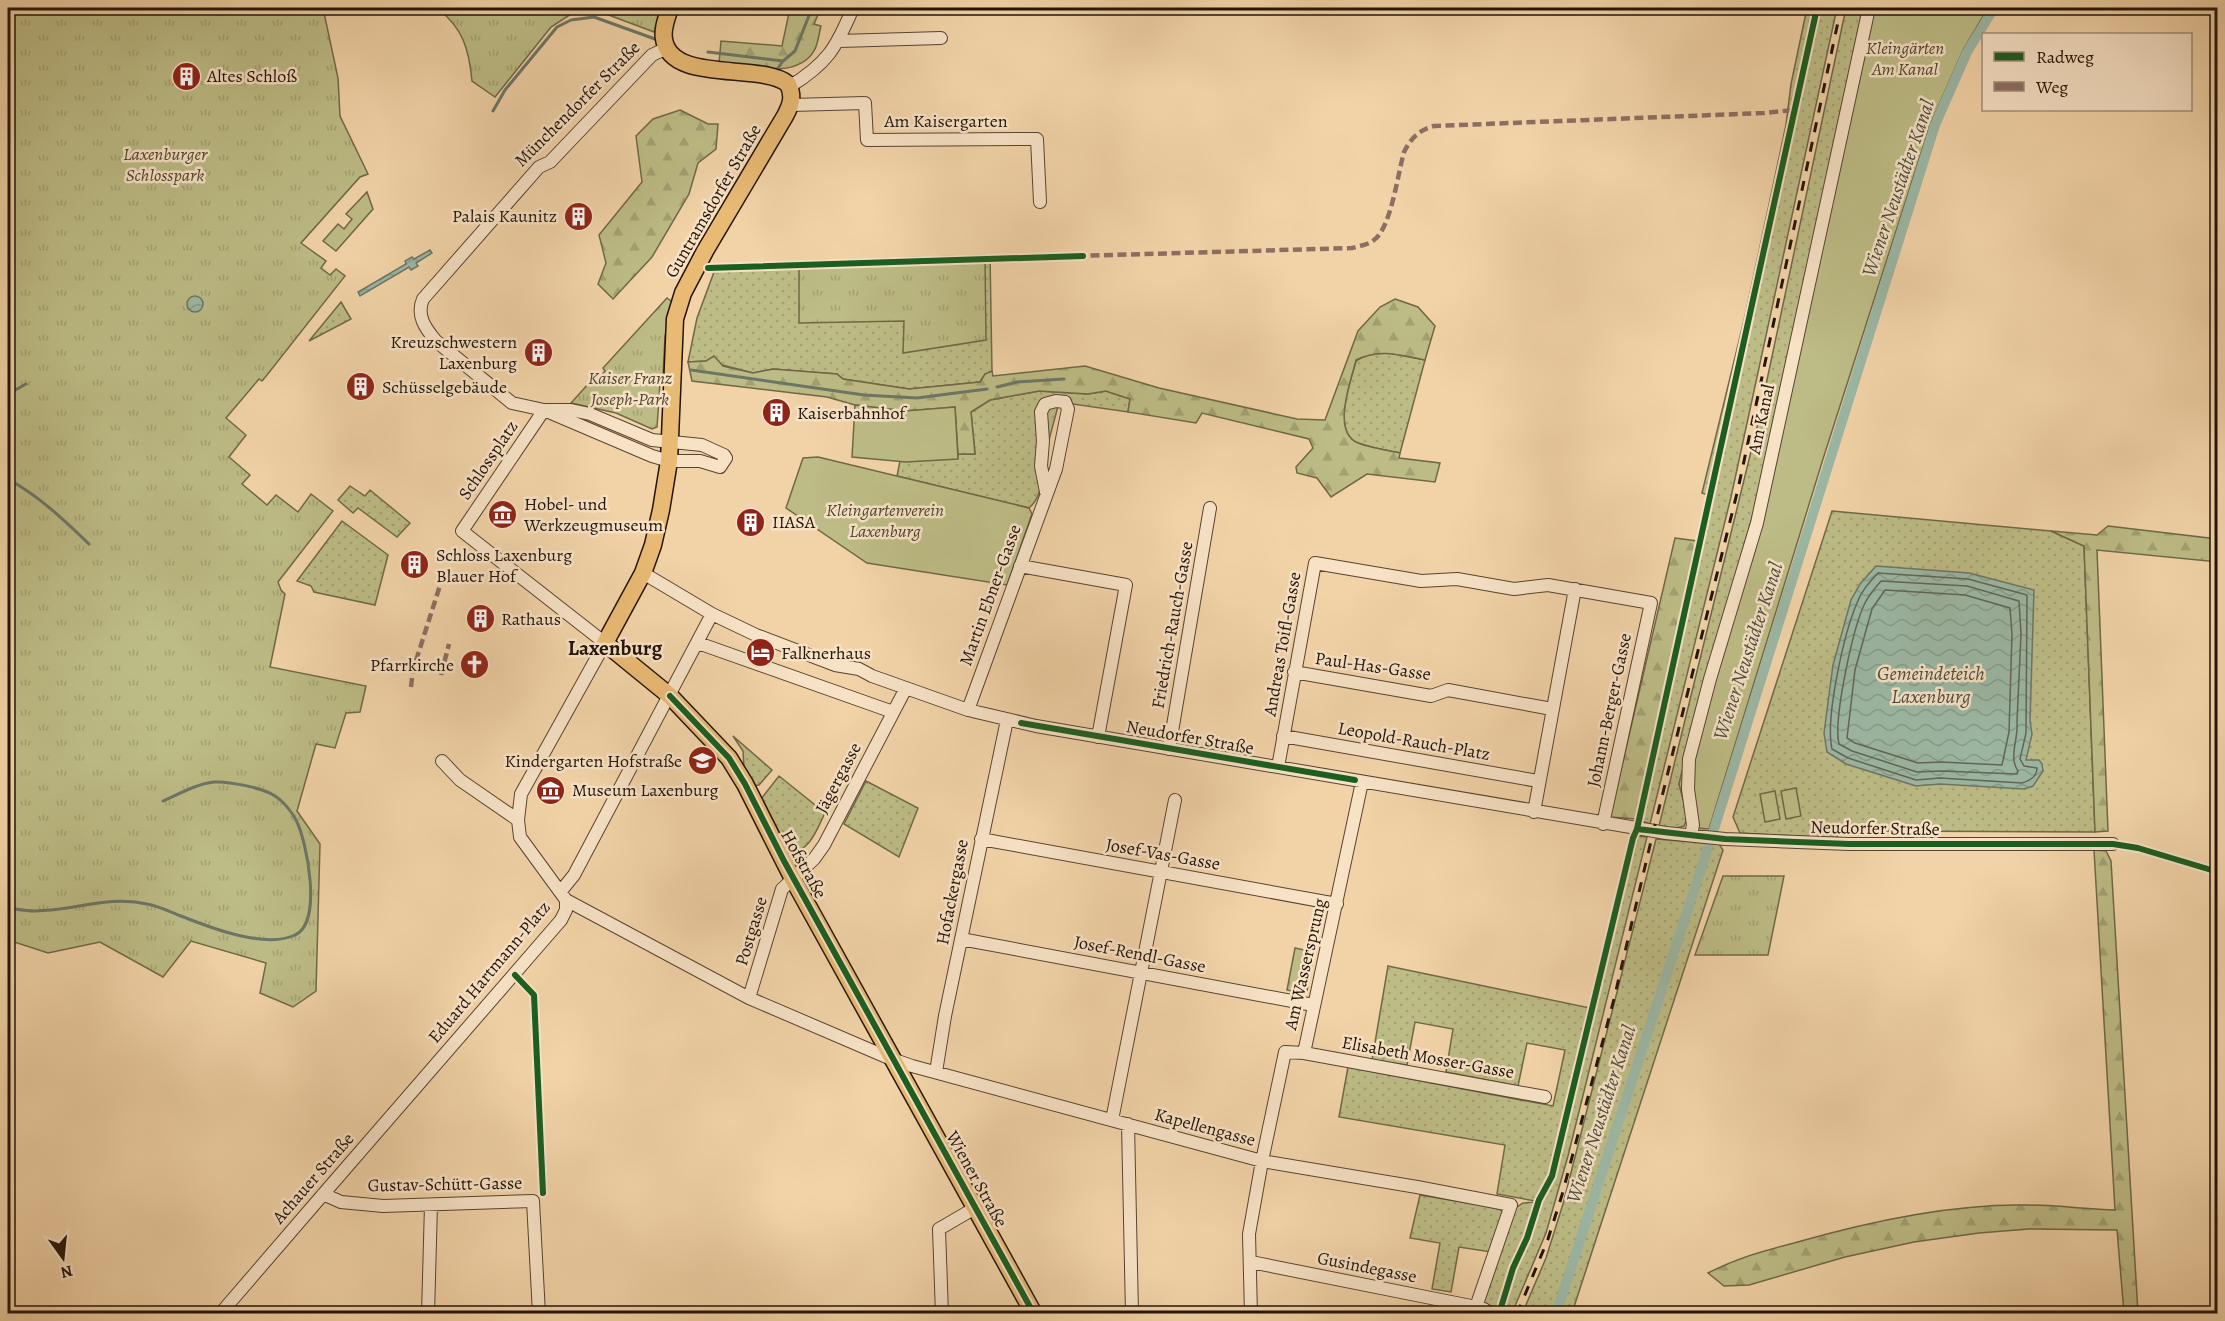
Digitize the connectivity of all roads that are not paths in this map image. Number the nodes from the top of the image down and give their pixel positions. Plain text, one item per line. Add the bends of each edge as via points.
1 (670, 8) edge
2 (853, 8) edge
3 (1869, 8) edge
4 (941, 38) dead end
5 (839, 41) junction
6 (667, 48) junction
7 (789, 87) junction
8 (791, 105) junction
9 (1040, 202) dead end
10 (544, 410) junction
11 (670, 441) junction
12 (669, 461) junction
13 (1046, 492) junction
14 (1210, 508) dead end
15 (462, 531) joint
16 (1020, 566) junction
17 (643, 573) junction
18 (1575, 589) junction
19 (712, 614) junction
20 (605, 643) junction
21 (698, 643) junction
22 (1294, 672) junction
23 (906, 688) junction
24 (670, 696) junction
25 (1552, 709) junction
26 (968, 710) junction
27 (893, 712) junction
28 (1007, 720) junction
29 (1283, 736) junction
30 (1098, 737) junction
31 (1169, 749) junction
32 (442, 761) dead end
33 (1278, 767) junction
34 (1538, 781) junction
35 (1362, 782) junction
36 (1175, 800) dead end
37 (1534, 812) junction
38 (518, 820) junction
39 (1603, 824) junction
40 (1697, 836) junction
41 (981, 838) junction
42 (2113, 844) dead end
43 (1160, 872) junction
44 (793, 879) junction
45 (563, 896) junction
46 (1337, 904) junction
47 (961, 939) junction
48 (1142, 973) junction
49 (749, 998) junction
50 (1313, 1005) junction
51 (1304, 1053) junction
52 (895, 1059) junction
53 (433, 1066) joint
54 (936, 1072) junction
55 (1545, 1097) dead end
56 (1112, 1120) junction
57 (1128, 1125) junction
58 (1262, 1161) junction
59 (323, 1194) junction
60 (432, 1205) junction
61 (975, 1208) junction
62 (1251, 1262) junction
63 (1480, 1310) edge
64 (220, 1314) edge
65 (428, 1314) edge
66 (539, 1314) edge
67 (942, 1314) edge
68 (1034, 1314) edge
69 (1132, 1314) edge
70 (1251, 1314) edge

1 - 6 main road, Münchendorfer Straße via 664,27
2 - 5 street
3 - 40 street, Am Kanal via 1757,523 1689,759 1688,789
4 - 5 street
5 - 7 street via 820,66
6 - 7 main road via 671,56 684,63 776,77
6 - 10 street, Münchendorfer Straße via 652,55 550,162 539,167 423,299 420,313 436,340 512,404
7 - 8 main road
8 - 9 street, Am Kaisergarten via 865,103 867,140 1037,138
8 - 11 main road, Guntramsdorfer Straße via 683,292 675,319
10 - 11 street via 590,414 652,440
10 - 12 street
10 - 15 street, Schlossplatz
11 - 12 main road, Guntramsdorfer Straße
11 - 12 street via 708,447 726,458 720,467 700,461
12 - 17 main road, Guntramsdorfer Straße via 653,545
13 - 13 street, Martin Ebner-Gasse via 1041,466 1041,412 1045,404 1065,402 1068,409 1056,469
13 - 16 street, Martin Ebner-Gasse
14 - 31 street, Friedrich-Rauch-Gasse
15 - 20 street, Hofstraße
16 - 26 street, Martin Ebner-Gasse
16 - 30 street via 1126,585
17 - 19 street, Neudorfer Straße
17 - 20 main road, Guntramsdorfer Straße
18 - 22 street, Andreas Toifl-Gasse via 1548,585 1514,589 1456,579 1421,581 1315,563
18 - 25 street
18 - 39 street, Johann-Berger-Gasse via 1651,603
19 - 21 street, Eduard Hartmann-Platz
19 - 23 street, Neudorfer Straße via 756,635
20 - 24 main road, Hofstraße
20 - 38 street via 521,794
21 - 24 street, Eduard Hartmann-Platz
21 - 27 street
22 - 25 street, Paul-Has-Gasse via 1431,696 1448,690
22 - 29 street, Andreas Toifl-Gasse
23 - 26 street, Neudorfer Straße
23 - 27 street, Jägergasse
24 - 44 main road, Hofstraße via 729,758
24 - 45 street, Eduard Hartmann-Platz
25 - 34 street
26 - 28 street, Neudorfer Straße
27 - 44 street, Jägergasse via 824,845
28 - 30 street, Neudorfer Straße
28 - 41 street, Hofackergasse
29 - 33 street, Andreas Toifl-Gasse
29 - 34 street, Leopold-Rauch-Platz
30 - 31 street, Neudorfer Straße
31 - 33 street, Neudorfer Straße
32 - 38 street via 460,780
33 - 35 street, Neudorfer Straße
34 - 37 street
35 - 37 street, Neudorfer Straße
35 - 46 street, Am Wassersprung
36 - 43 street
37 - 39 street, Neudorfer Straße
38 - 45 street via 520,837 528,851
39 - 40 street, Neudorfer Straße
40 - 42 street, Neudorfer Straße via 1849,844
41 - 43 street, Josef-Vas-Gasse
41 - 47 street, Hofackergasse
43 - 46 street, Josef-Vas-Gasse
43 - 48 street
44 - 49 street, Postgasse via 782,890
44 - 52 main road, Hofstraße
45 - 49 street
45 - 53 street, Eduard Hartmann-Platz via 566,910 561,920
46 - 50 street, Am Wassersprung
47 - 48 street, Josef-Rendl-Gasse
47 - 54 street, Hofackergasse
48 - 50 street, Josef-Rendl-Gasse
48 - 56 street
49 - 52 street
50 - 51 street, Am Wassersprung
51 - 55 street, Elisabeth Mosser-Gasse
51 - 58 street, Am Wassersprung via 1285,1052
52 - 54 street, Kapellengasse
52 - 61 main road, Wiener Straße
53 - 59 street, Achauer Straße
54 - 56 street, Kapellengasse
56 - 57 street, Kapellengasse
57 - 58 street, Kapellengasse
57 - 69 street
58 - 62 street, Am Wassersprung via 1249,1234
58 - 63 street, Kapellengasse via 1511,1205
59 - 60 street, Gustav-Schütt-Gasse via 341,1202
59 - 64 street, Achauer Straße
60 - 65 street
60 - 66 street, Gustav-Schütt-Gasse via 532,1201
61 - 67 street via 939,1229
61 - 68 main road, Wiener Straße
62 - 63 street, Gusindegasse
62 - 70 street, Am Wassersprung

